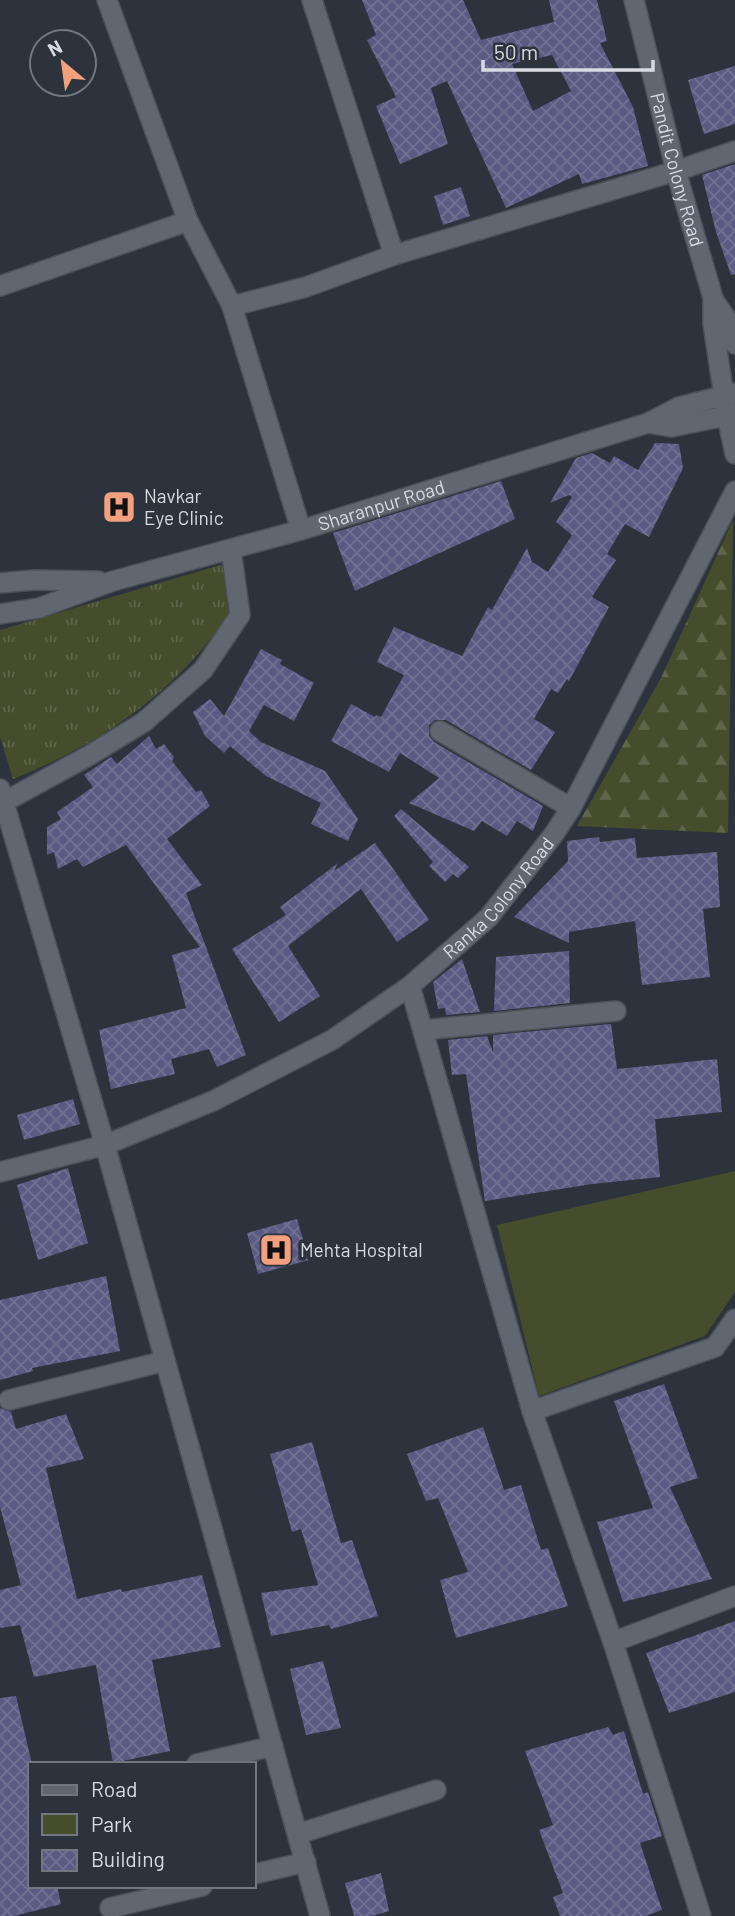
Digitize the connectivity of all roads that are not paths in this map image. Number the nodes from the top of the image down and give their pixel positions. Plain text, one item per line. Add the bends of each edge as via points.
1 (107, 0) edge
2 (312, 0) edge
3 (634, 0) edge
4 (735, 150) edge
5 (676, 170) junction
6 (188, 221) junction
7 (394, 255) junction
8 (0, 286) edge
9 (713, 298) junction
10 (232, 306) junction
11 (735, 344) edge
12 (730, 394) edge
13 (731, 415) edge
14 (648, 423) junction
15 (735, 454) edge
16 (735, 491) edge
17 (301, 530) junction
18 (230, 550) junction
19 (113, 581) junction
20 (0, 583) edge
21 (0, 614) edge
22 (440, 731) dead end
23 (2, 796) edge
24 (571, 808) junction
25 (410, 986) junction
26 (615, 1011) dead end
27 (423, 1030) junction
28 (105, 1145) junction
29 (0, 1172) edge
30 (735, 1319) edge
31 (165, 1361) junction
32 (9, 1400) dead end
33 (532, 1411) junction
34 (735, 1596) edge
35 (613, 1642) junction
36 (273, 1746) junction
37 (205, 1762) edge
38 (436, 1790) dead end
39 (298, 1834) junction
40 (306, 1862) junction
41 (256, 1874) edge
42 (194, 1888) edge
43 (110, 1908) dead end
44 (320, 1916) edge
45 (701, 1916) edge

1 - 6 street
2 - 7 street
3 - 5 street, Pandit Colony Road
4 - 5 street
5 - 7 street
5 - 9 street, Pandit Colony Road
6 - 8 street
6 - 10 street
7 - 10 street via 306,287
9 - 11 street, Pandit Colony Road via 728,321
9 - 12 street, Pandit Colony Road via 713,324
10 - 17 street
12 - 13 street, Pandit Colony Road
12 - 14 street, Sharanpur Road via 680,407
13 - 14 street, Sharanpur Road via 671,427
13 - 15 street
14 - 17 street, Sharanpur Road
16 - 24 street, Ranka Colony Road
17 - 18 street, Sharanpur Road
18 - 19 street, Sharanpur Road
18 - 23 street via 240,615 203,670 144,722 90,755
19 - 20 street, Sharanpur Road
19 - 21 street, Sharanpur Road via 39,608
22 - 24 street
23 - 28 street
24 - 25 street, Ranka Colony Road via 489,917
25 - 27 street
25 - 28 street, Ranka Colony Road via 332,1040 213,1101
26 - 27 street
27 - 33 street
28 - 29 street, Ranka Colony Road
28 - 31 street
30 - 33 street via 715,1347
31 - 32 street
31 - 36 street
33 - 35 street
34 - 35 street
35 - 45 street
36 - 37 street
36 - 39 street
38 - 39 street
39 - 40 street
40 - 41 street
40 - 44 street
42 - 43 street

